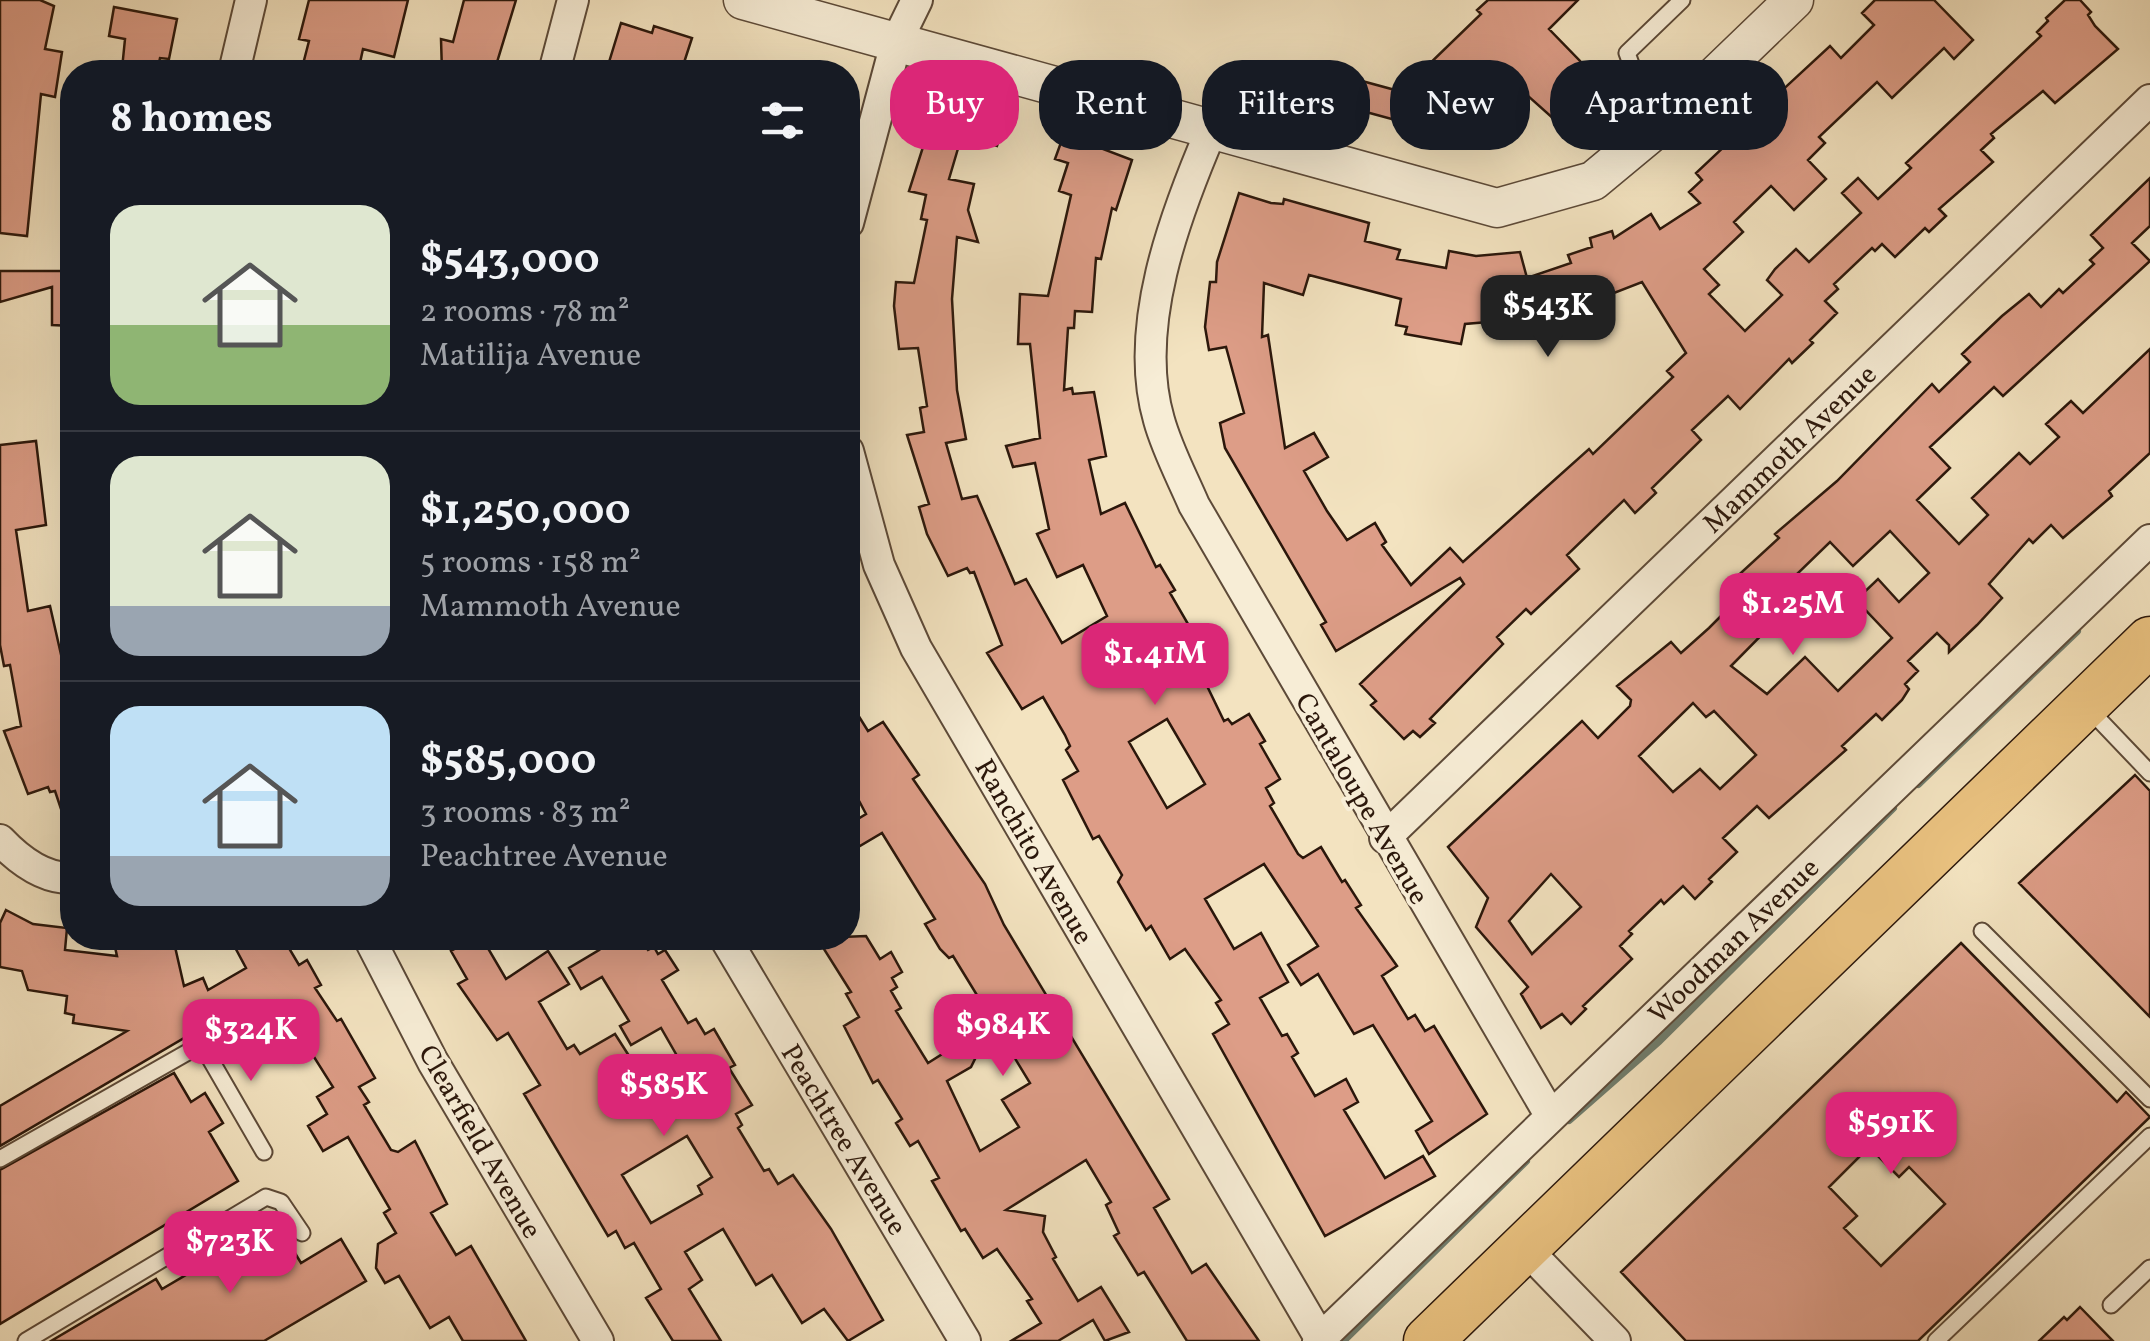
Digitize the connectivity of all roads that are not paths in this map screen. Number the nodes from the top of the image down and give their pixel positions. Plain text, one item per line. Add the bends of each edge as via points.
1 (251, 0) edge
2 (574, 0) edge
3 (743, 0) edge
4 (917, 0) edge
5 (1682, 0) edge
6 (1794, 0) edge
7 (896, 43) junction
8 (237, 60) edge
9 (557, 60) edge
10 (1629, 60) edge
11 (1730, 60) edge
12 (2150, 100) edge
13 (1202, 128) edge
14 (1203, 150) edge
15 (1282, 150) edge
16 (1630, 150) edge
17 (860, 178) edge
18 (860, 495) edge
19 (2150, 540) edge
20 (2150, 642) edge
21 (2084, 704) junction
22 (2150, 772) edge
23 (1386, 838) junction
24 (0, 840) edge
25 (60, 878) edge
26 (1982, 932) dead end
27 (374, 950) edge
28 (731, 950) edge
29 (2150, 1099) edge
30 (1550, 1115) junction
31 (2150, 1136) edge
32 (264, 1152) dead end
33 (0, 1159) edge
34 (302, 1233) dead end
35 (1525, 1248) junction
36 (2150, 1268) edge
37 (2111, 1306) dead end
38 (1319, 1340) edge
39 (26, 1341) edge
40 (598, 1341) edge
41 (965, 1341) edge
42 (1428, 1341) edge
43 (1616, 1341) edge
44 (1936, 1341) edge

1 - 8 street
2 - 9 street
3 - 7 street
4 - 7 street
5 - 10 lane via 1627,53
6 - 11 street
7 - 13 street
7 - 17 street
12 - 23 street, Mammoth Avenue
14 - 23 street, Cantaloupe Avenue via 1158,283 1152,362 1158,418 1194,505
15 - 16 street via 1498,208 1593,181
18 - 38 street, Ranchito Avenue via 879,565 916,648
19 - 30 street, Woodman Avenue
20 - 21 main road
21 - 22 lane
21 - 35 main road
23 - 30 street, Cantaloupe Avenue
24 - 25 street via 17,858
26 - 29 lane
27 - 40 street, Clearfield Avenue
28 - 41 street, Peachtree Avenue
30 - 38 street, Woodman Avenue
31 - 44 lane
32 - 33 lane via 209,1057 195,1048
34 - 39 lane via 281,1202 266,1197
35 - 42 main road
35 - 43 street
36 - 37 lane

